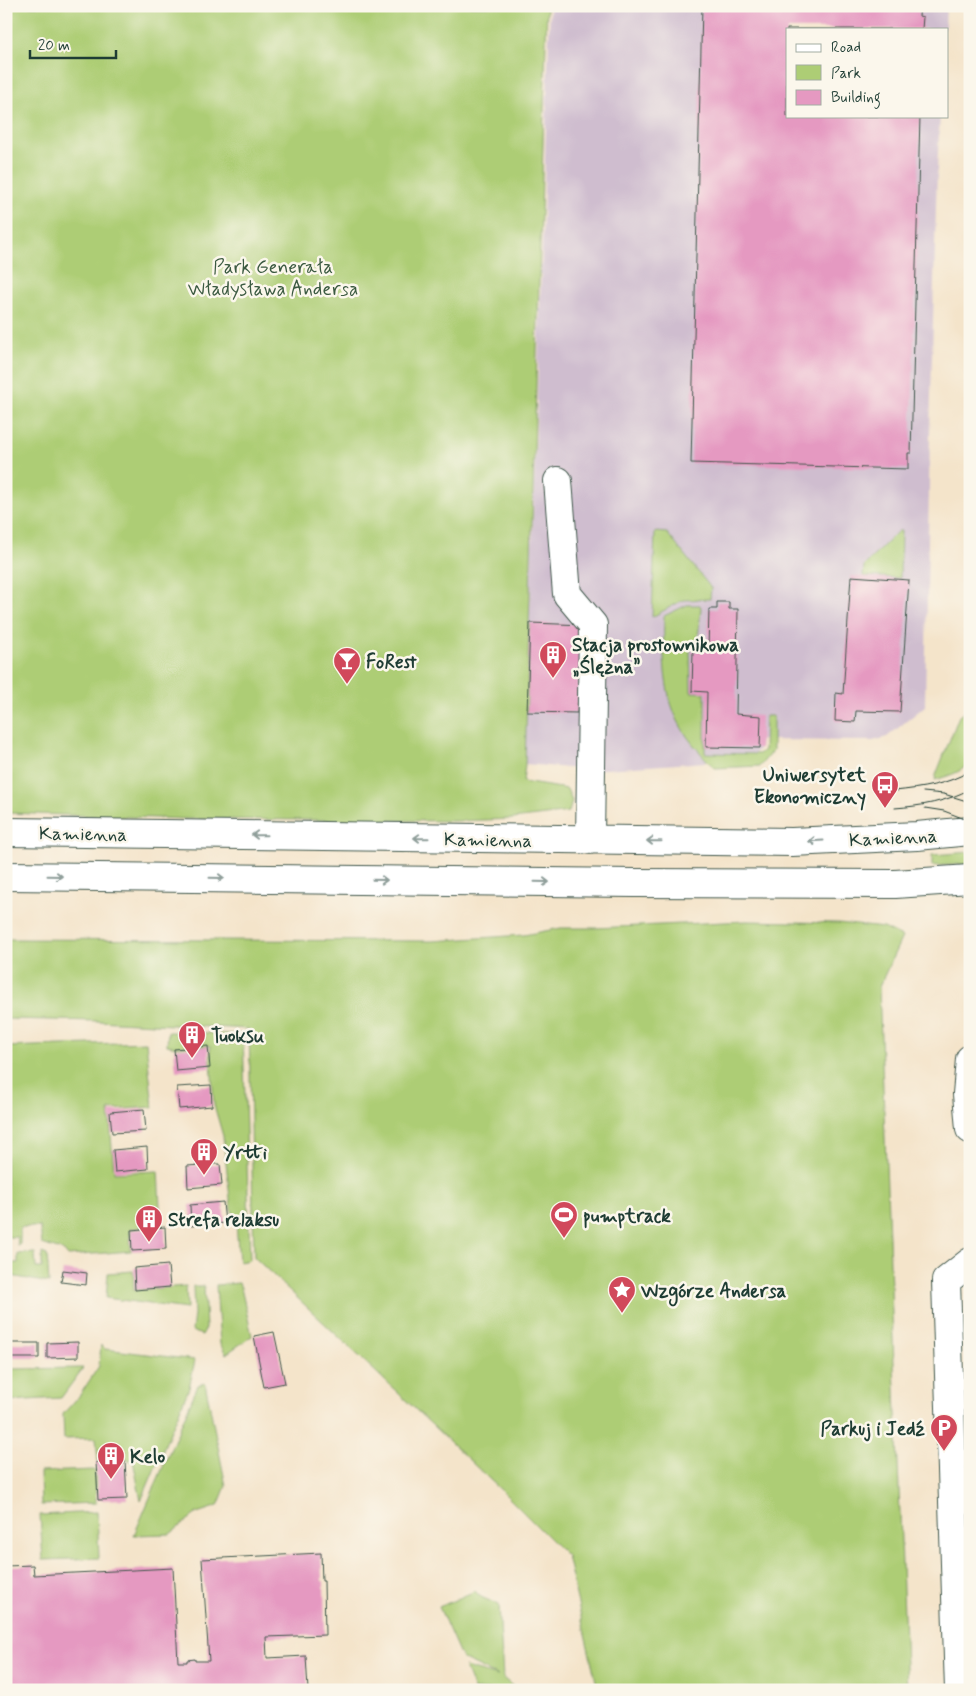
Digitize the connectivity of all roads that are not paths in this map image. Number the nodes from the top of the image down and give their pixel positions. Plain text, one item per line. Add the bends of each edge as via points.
1 (558, 481) dead end
2 (970, 831) edge
3 (6, 832) edge
4 (590, 840) junction
5 (6, 876) edge
6 (970, 879) edge
7 (970, 1059) edge
8 (970, 1129) edge
9 (970, 1262) edge
10 (959, 1690) edge

1 - 4 street via 567,594 593,625
2 -> 4 street, Kamienna via 792,842
4 -> 3 street, Kamienna
5 -> 6 street via 895,884
7 - 8 street via 967,1094
9 - 10 street via 946,1281

